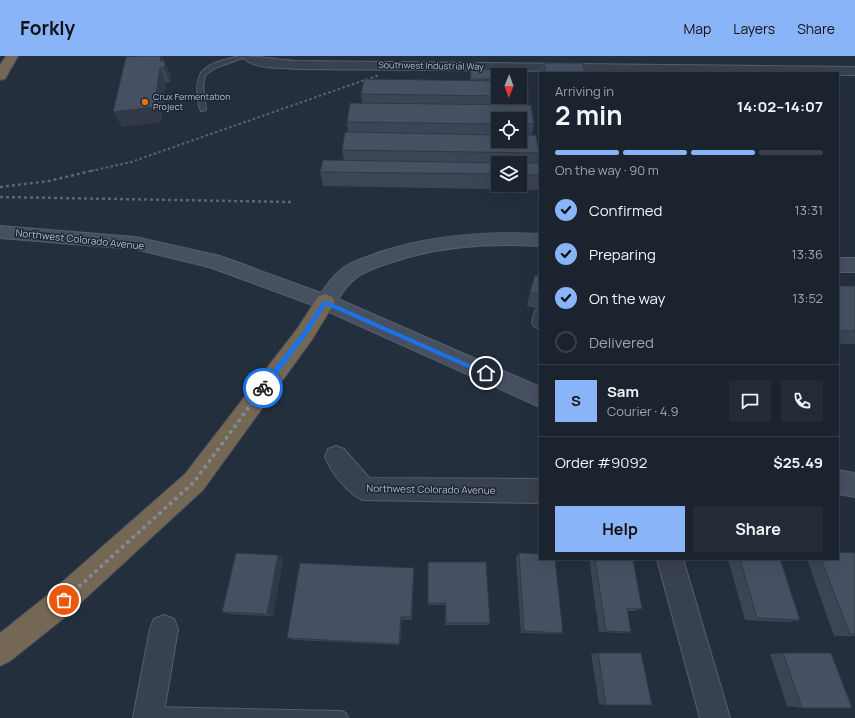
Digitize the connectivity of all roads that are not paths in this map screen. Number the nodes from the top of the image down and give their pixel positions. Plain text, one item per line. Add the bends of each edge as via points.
1 (12, 56) edge
2 (247, 56) edge
3 (855, 71) edge
4 (0, 76) edge
5 (203, 110) dead end
6 (0, 232) edge
7 (539, 240) edge
8 (839, 265) edge
9 (855, 265) edge
10 (325, 302) junction
11 (539, 315) edge
12 (539, 324) edge
13 (539, 397) edge
14 (336, 457) dead end
15 (839, 482) edge
16 (855, 485) edge
17 (539, 491) edge
18 (670, 560) edge
19 (164, 629) dead end
20 (0, 651) edge
21 (148, 716) edge
22 (341, 718) edge
23 (715, 718) edge

1 - 4 highway
2 - 3 street, Southwest Industrial Way via 260,62 294,65
2 - 5 lane via 207,69 201,76
6 - 10 main road, Northwest Colorado Avenue via 135,243 213,261
7 - 10 main road via 469,240 405,250 359,267 345,276
8 - 9 main road
10 - 13 main road, Northwest Colorado Avenue
10 - 20 highway via 304,335 194,482 54,608
11 - 12 lane
14 - 17 street, Northwest Colorado Avenue via 363,489
15 - 16 main road
18 - 23 street
19 - 21 street
21 - 22 lane

